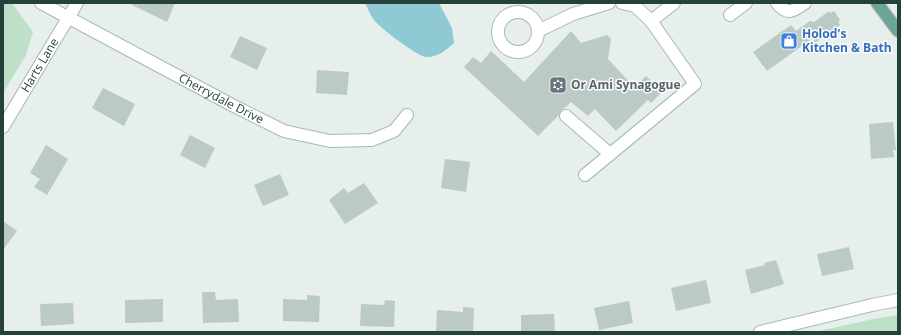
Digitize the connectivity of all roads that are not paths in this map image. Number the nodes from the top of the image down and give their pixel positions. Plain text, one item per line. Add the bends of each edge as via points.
1 (41, 3) edge
2 (77, 3) edge
3 (519, 3) edge
4 (609, 3) edge
5 (622, 3) edge
6 (674, 3) edge
7 (746, 3) edge
8 (777, 3) edge
9 (805, 3) edge
10 (877, 3) edge
11 (527, 14) junction
12 (730, 15) dead end
13 (68, 18) junction
14 (651, 21) junction
15 (538, 30) junction
16 (898, 31) edge
17 (407, 115) dead end
18 (566, 116) dead end
19 (3, 127) edge
20 (610, 154) junction
21 (585, 175) dead end
22 (898, 300) edge
23 (760, 332) edge

1 - 13 street, Cherrydale Drive
2 - 13 street, Harts Lane
3 - 11 street
4 - 15 street via 574,14
5 - 14 street via 635,6
6 - 14 street
7 - 12 street
8 - 9 street via 789,11
10 - 16 main road
11 - 15 street via 535,21
11 - 15 street via 516,12 506,15 499,23 497,33 501,44 509,50 519,52 529,49 536,41
13 - 17 street, Cherrydale Drive via 284,131 330,141 372,140 394,131
13 - 19 street, Harts Lane
14 - 20 street via 695,84
18 - 20 street
20 - 21 street
22 - 23 street

